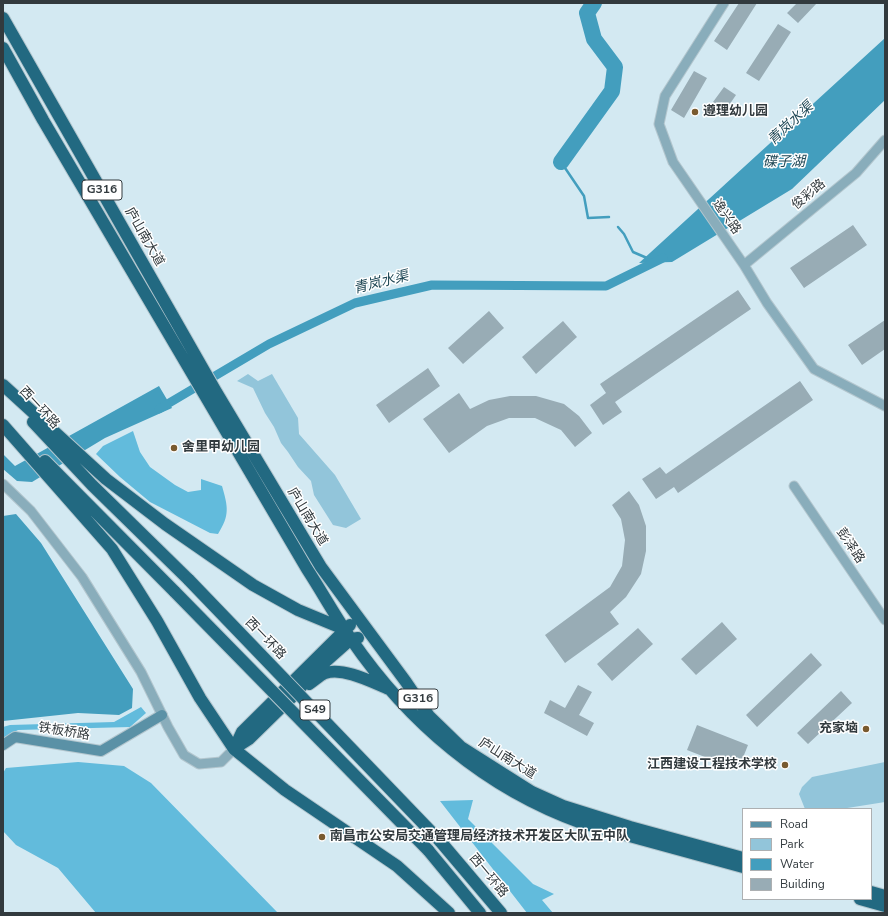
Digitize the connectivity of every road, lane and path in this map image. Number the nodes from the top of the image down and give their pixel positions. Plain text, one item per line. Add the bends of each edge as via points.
1 (724, 3) edge
2 (3, 18) edge
3 (3, 48) edge
4 (885, 140) edge
5 (744, 265) junction
6 (195, 366) junction
7 (3, 385) edge
8 (3, 390) edge
9 (885, 406) edge
10 (3, 419) edge
11 (3, 425) edge
12 (3, 484) edge
13 (794, 486) dead end
14 (359, 619) junction
15 (885, 620) edge
16 (347, 634) junction
17 (370, 636) junction
18 (298, 691) junction
19 (392, 691) junction
20 (162, 715) junction
21 (3, 745) edge
22 (234, 749) junction
23 (742, 858) edge
24 (742, 867) edge
25 (872, 892) edge
26 (885, 896) edge
27 (864, 900) edge
28 (885, 906) edge
29 (448, 913) edge
30 (480, 913) edge
31 (501, 913) edge

1 - 5 street, 逸兴路 via 665,96 659,124 673,162
2 - 6 highway, 庐山南大道 / G316
3 - 6 highway, 庐山南大道 / G316 via 47,127
4 - 5 street, 俊彩路 via 856,173
5 - 9 street, 逸兴路 via 767,303 814,369
6 - 14 highway, 庐山南大道 / G316 via 215,390 320,567
6 - 16 highway, 庐山南大道 / G316 via 209,402
7 - 16 highway via 106,479 165,524 253,585
8 - 31 highway, 西一环路 / S49, bridge via 92,485 189,580 440,840
10 - 30 highway, S49, bridge via 428,850
11 - 22 highway via 112,549 157,621 200,698
12 - 20 street via 31,511 82,577 141,672
13 - 15 street, 彭泽路
14 - 16 highway
14 - 17 highway, 庐山南大道 / G316
16 - 17 highway
16 - 18 highway
16 - 19 highway, 庐山南大道 / G316
16 - 22 highway via 242,732
17 - 23 highway, 庐山南大道 / G316 via 429,716 461,746 532,792 563,806 630,827
18 - 19 highway via 326,673 359,676
18 - 22 highway via 249,739
19 - 24 highway, 庐山南大道 / G316 via 442,743 478,769 530,800 582,823
20 - 21 street, 铁板桥路 via 101,751 16,737
20 - 22 street via 184,755 199,764 221,762
22 - 29 highway via 285,790 397,866
25 - 26 highway
27 - 28 highway

